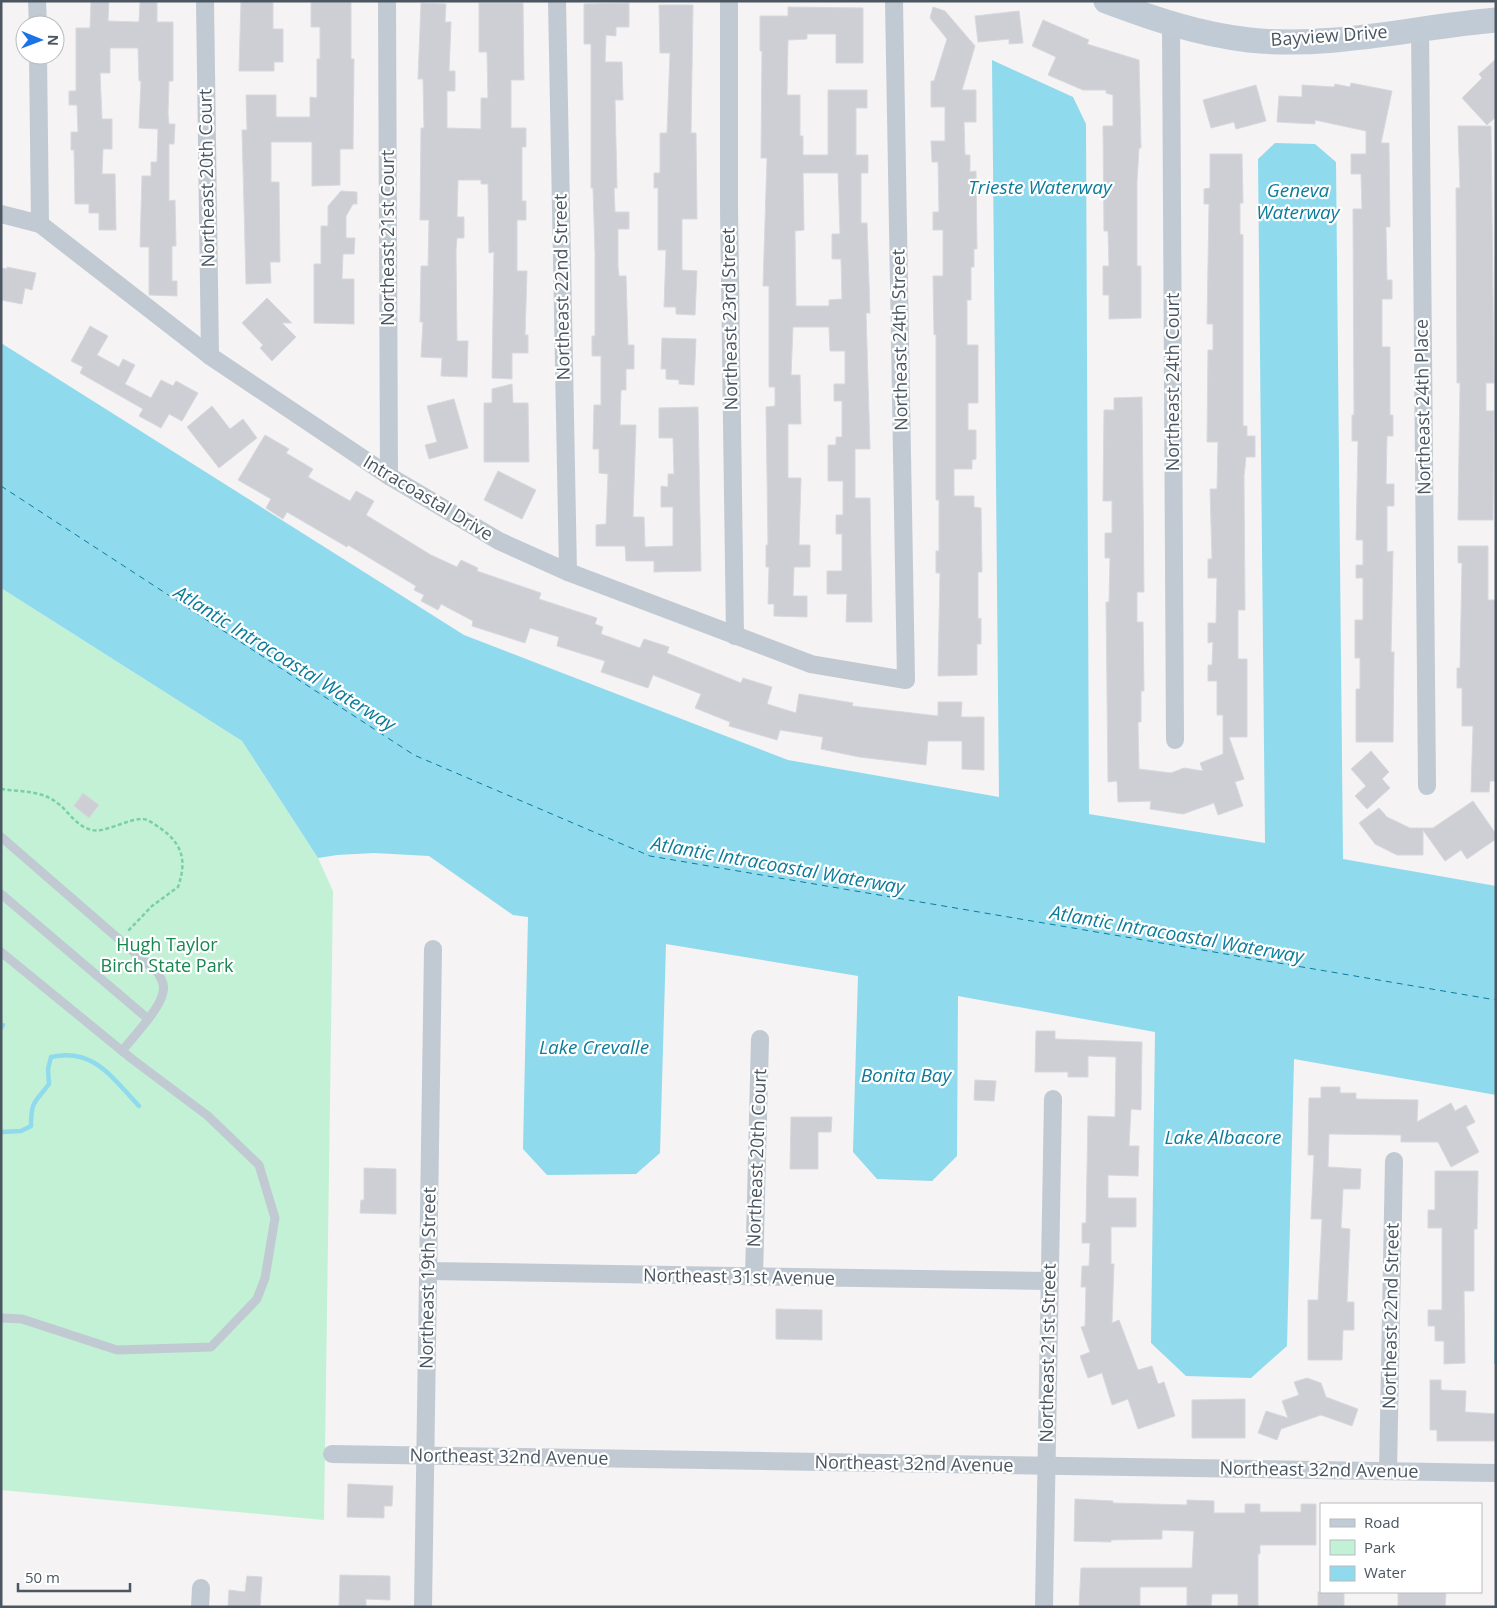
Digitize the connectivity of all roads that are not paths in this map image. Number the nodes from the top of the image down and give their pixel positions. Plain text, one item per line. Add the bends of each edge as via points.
1 (38, 1) edge
2 (205, 1) edge
3 (387, 1) edge
4 (557, 1) edge
5 (729, 1) edge
6 (894, 1) edge
7 (1106, 1) edge
8 (38, 15) edge
9 (1496, 20) edge
10 (1171, 25) junction
11 (1420, 28) junction
12 (38, 65) edge
13 (1, 214) edge
14 (40, 224) junction
15 (210, 356) junction
16 (389, 476) junction
17 (568, 572) junction
18 (735, 636) junction
19 (906, 680) joint
20 (1175, 740) dead end
21 (1426, 786) dead end
22 (1, 837) edge
23 (1, 894) edge
24 (433, 950) dead end
25 (1, 952) edge
26 (147, 1018) junction
27 (760, 1040) dead end
28 (122, 1051) junction
29 (1053, 1099) dead end
30 (1394, 1161) dead end
31 (428, 1271) junction
32 (754, 1277) junction
33 (1049, 1282) junction
34 (1, 1318) edge
35 (332, 1454) dead end
36 (425, 1455) junction
37 (1046, 1466) junction
38 (1388, 1472) junction
39 (1496, 1473) edge
40 (201, 1588) dead end
41 (200, 1607) edge
42 (423, 1607) edge
43 (1044, 1607) edge

1 - 8 street
2 - 15 street, Northeast 20th Court
3 - 16 street, Northeast 21st Court
4 - 17 street, Northeast 22nd Street
5 - 18 street, Northeast 23rd Street
6 - 19 street, Northeast 24th Street
7 - 10 street, Bayview Drive
9 - 11 street, Bayview Drive
10 - 11 street, Bayview Drive via 1211,34 1271,41 1347,38
10 - 20 street, Northeast 24th Court
11 - 21 street, Northeast 24th Place
12 - 14 street
13 - 14 street, Intracoastal Drive
14 - 15 street, Intracoastal Drive
15 - 16 street, Intracoastal Drive
16 - 17 street, Intracoastal Drive via 499,541
17 - 18 street, Intracoastal Drive
18 - 19 street, Intracoastal Drive via 811,664
22 - 26 lane via 158,973 164,992
23 - 26 lane
24 - 31 street, Northeast 19th Street
25 - 28 lane
26 - 28 lane
27 - 32 street, Northeast 20th Court
28 - 34 lane via 208,1116 259,1165 275,1218 257,1299 211,1347 117,1350 22,1319
29 - 33 street, Northeast 21st Street
30 - 38 street, Northeast 22nd Street
31 - 32 street, Northeast 31st Avenue
31 - 36 street, Northeast 19th Street
32 - 33 street, Northeast 31st Avenue
33 - 37 street, Northeast 21st Street
35 - 36 street, Northeast 32nd Avenue
36 - 37 street, Northeast 32nd Avenue
36 - 42 street, Northeast 19th Street
37 - 38 street, Northeast 32nd Avenue
37 - 43 street, Northeast 21st Street
38 - 39 street, Northeast 32nd Avenue
40 - 41 street

